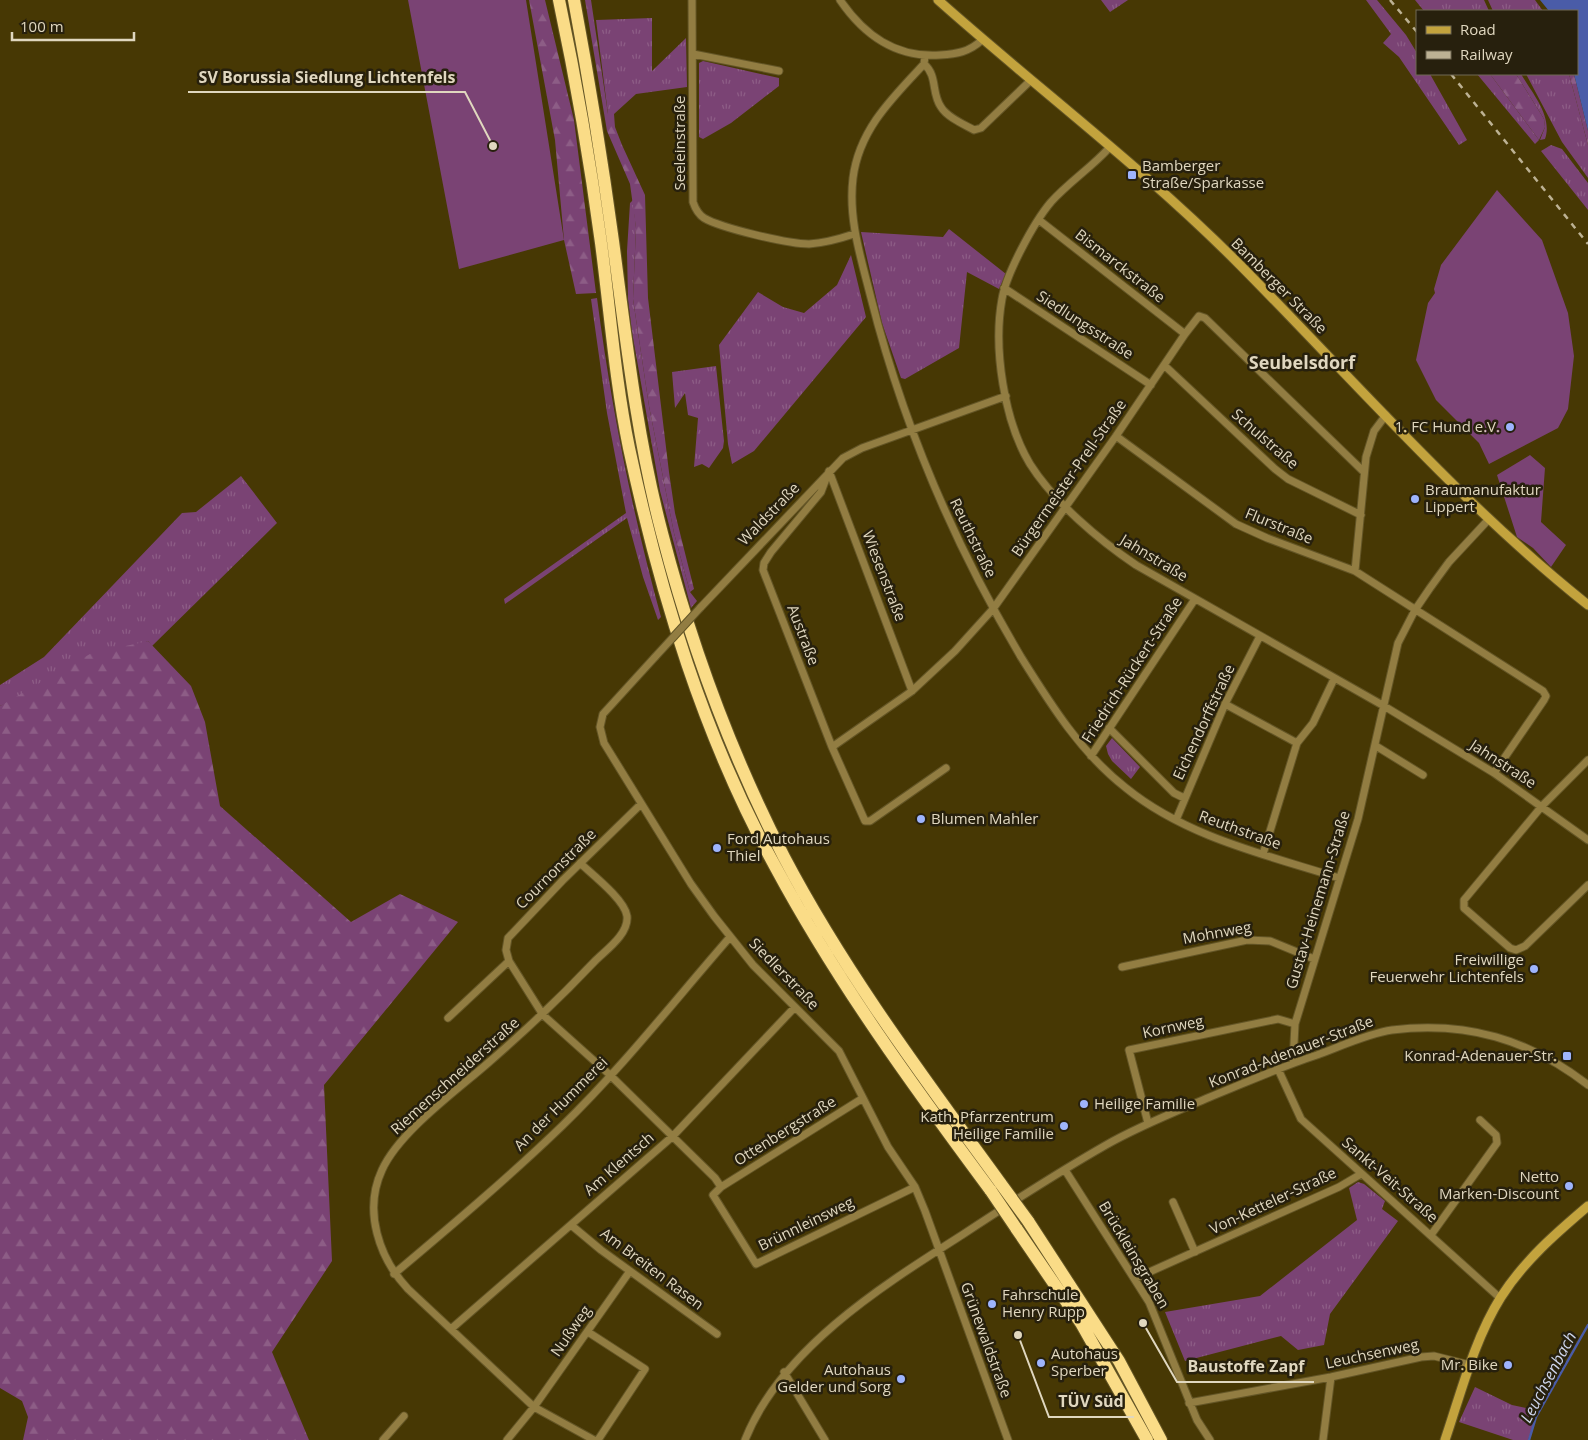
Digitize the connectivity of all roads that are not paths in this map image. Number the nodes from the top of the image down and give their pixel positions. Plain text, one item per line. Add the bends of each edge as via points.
1 (559, 0) edge
2 (574, 0) edge
3 (692, 0) edge
4 (840, 0) edge
5 (938, 0) edge
6 (982, 40) junction
7 (693, 54) junction
8 (924, 60) junction
9 (778, 72) dead end
10 (1030, 81) junction
11 (1110, 148) junction
12 (1039, 220) junction
13 (854, 234) junction
14 (1004, 288) junction
15 (1185, 334) junction
16 (1164, 365) junction
17 (1151, 385) junction
18 (1006, 396) junction
19 (1386, 415) junction
20 (911, 429) junction
21 (1116, 436) junction
22 (829, 471) junction
23 (1364, 472) junction
24 (1067, 507) junction
25 (1361, 515) junction
26 (1489, 519) junction
27 (1355, 571) junction
28 (1195, 599) junction
29 (1588, 606) edge
30 (993, 610) junction
31 (1415, 610) junction
32 (1260, 636) junction
33 (1334, 679) junction
34 (912, 691) junction
35 (1225, 704) junction
36 (1384, 706) junction
37 (600, 722) joint
38 (1109, 728) junction
39 (1297, 743) junction
40 (1376, 746) junction
41 (832, 747) junction
42 (1091, 756) junction
43 (1588, 760) edge
44 (946, 768) dead end
45 (1494, 773) junction
46 (1423, 775) dead end
47 (1184, 798) junction
48 (641, 804) junction
49 (1542, 806) junction
50 (1176, 820) junction
51 (1588, 840) edge
52 (1263, 854) junction
53 (580, 863) junction
54 (1339, 878) junction
55 (1588, 885) edge
56 (730, 937) junction
57 (1314, 959) junction
58 (509, 961) junction
59 (1122, 967) dead end
60 (795, 1006) junction
61 (543, 1015) junction
62 (448, 1018) dead end
63 (1295, 1024) junction
64 (1293, 1063) junction
65 (1278, 1069) junction
66 (610, 1075) junction
67 (1588, 1084) edge
68 (863, 1098) junction
69 (1480, 1120) dead end
70 (1148, 1123) junction
71 (673, 1136) junction
72 (1065, 1170) junction
73 (1361, 1174) junction
74 (721, 1187) junction
75 (915, 1188) junction
76 (996, 1188) junction
77 (713, 1194) joint
78 (1173, 1202) dead end
79 (1588, 1206) edge
80 (571, 1225) junction
81 (1022, 1225) junction
82 (1431, 1235) junction
83 (939, 1249) junction
84 (1195, 1252) junction
85 (630, 1271) junction
86 (394, 1274) junction
87 (1136, 1278) junction
88 (1500, 1298) junction
89 (451, 1329) junction
90 (588, 1332) junction
91 (717, 1334) dead end
92 (1470, 1365) junction
93 (784, 1372) junction
94 (1331, 1378) junction
95 (1189, 1402) junction
96 (534, 1407) junction
97 (404, 1416) dead end
98 (383, 1440) edge
99 (507, 1440) edge
100 (594, 1440) edge
101 (598, 1440) edge
102 (744, 1440) edge
103 (825, 1440) edge
104 (1008, 1440) edge
105 (1147, 1440) edge
106 (1161, 1440) edge
107 (1210, 1440) edge
108 (1323, 1440) edge
109 (1445, 1440) edge

1 - 76 highway via 586,140 629,444 649,536 674,626 696,689 746,809 803,916 866,1018
2 - 76 highway via 598,135 642,441 660,529 686,622 708,683 784,857 842,958
3 - 7 street, Seeleinstraße
4 - 8 street via 864,29 880,42
5 - 6 street, Bamberger Straße
6 - 8 street via 962,53
6 - 10 street, Bamberger Straße
7 - 9 street
7 - 13 street, Seeleinstraße via 693,202 698,212 704,218 788,242 824,243
8 - 10 street via 933,75 940,106 974,130 982,128
8 - 13 street, Reuthstraße via 882,110 864,138 853,177
10 - 11 street, Bamberger Straße
11 - 12 street, Jahnstraße via 1051,202
11 - 19 street, Bamberger Straße via 1177,204
12 - 14 street, Jahnstraße
12 - 15 street, Bismarckstraße
13 - 20 street, Reuthstraße via 878,326
14 - 17 street, Siedlungsstraße
14 - 18 street, Jahnstraße via 999,323
15 - 16 street, Bürgermeister-Prell-Straße
15 - 23 street, Bürgermeister-Prell-Straße via 1200,316 1205,318
16 - 17 street, Bürgermeister-Prell-Straße
16 - 25 street, Schulstraße via 1275,470
17 - 21 street, Bürgermeister-Prell-Straße
18 - 20 street, Waldstraße
18 - 24 street, Jahnstraße via 1024,454
19 - 23 street via 1374,431
19 - 26 street, Bamberger Straße
20 - 22 street, Waldstraße via 853,451
20 - 30 street, Reuthstraße via 944,513
21 - 24 street, Bürgermeister-Prell-Straße
21 - 27 street, Flurstraße via 1236,524
22 - 34 street, Wiesenstraße
22 - 37 street, Waldstraße, bridge via 608,706
22 - 41 street, Austraße via 821,492 771,552 763,570
23 - 25 street
24 - 28 street, Jahnstraße via 1109,547
24 - 30 street, Bürgermeister-Prell-Straße
25 - 27 street
26 - 29 street, Bamberger Straße
26 - 31 street, Gustav-Heinemann-Straße via 1448,562
27 - 31 street, Flurstraße
28 - 32 street, Jahnstraße
28 - 38 street, Friedrich-Rückert-Straße
30 - 34 street, Bürgermeister-Prell-Straße
30 - 42 street, Reuthstraße via 1058,715
31 - 36 street, Gustav-Heinemann-Straße via 1398,643
31 - 45 street, Flurstraße via 1546,696
32 - 33 street, Jahnstraße
32 - 35 street, Eichendorffstraße
33 - 36 street, Jahnstraße
33 - 39 street via 1313,723
34 - 41 street, Bürgermeister-Prell-Straße
35 - 39 street
35 - 47 street, Eichendorffstraße
36 - 40 street, Gustav-Heinemann-Straße
36 - 45 street, Jahnstraße
37 - 48 street, Siedlerstraße via 604,743
38 - 42 street, Friedrich-Rückert-Straße
38 - 47 street via 1174,794
39 - 52 street
40 - 46 street
40 - 54 street, Gustav-Heinemann-Straße
41 - 44 street, Austraße via 865,821 870,821
42 - 50 street, Reuthstraße via 1127,789
43 - 49 street
45 - 49 street, Jahnstraße
47 - 50 street, Eichendorffstraße
48 - 53 street, Cournonstraße
48 - 56 street, Siedlerstraße via 691,884
49 - 51 street, Jahnstraße
49 - 55 street via 1464,900 1464,908 1516,950 1525,946
50 - 52 street, Reuthstraße
52 - 54 street, Reuthstraße
53 - 58 street, Cournonstraße via 513,931 506,944
53 - 61 street, Riemenschneiderstraße via 624,906 626,926
54 - 57 street, Gustav-Heinemann-Straße
56 - 60 street, Siedlerstraße via 758,971
56 - 66 street, An der Hummerei
57 - 59 street, Mohnweg via 1270,941 1247,940
57 - 63 street, Gustav-Heinemann-Straße
58 - 61 street
58 - 62 street
60 - 68 street, Siedlerstraße via 839,1051
60 - 71 street, Am Klentsch
61 - 66 street
61 - 86 street, Riemenschneiderstraße via 401,1142 382,1170 374,1214 379,1242
63 - 64 street, Gustav-Heinemann-Straße
63 - 70 street, Kornweg via 1278,1019 1129,1050
64 - 65 street, Konrad-Adenauer-Straße
64 - 67 street, Konrad-Adenauer-Straße via 1389,1030 1454,1029 1490,1035 1529,1047
65 - 70 street, Konrad-Adenauer-Straße
65 - 73 street, Sankt-Veit-Straße via 1301,1118
66 - 71 street
66 - 86 street, An der Hummerei via 562,1126
68 - 74 street, Ottenbergstraße
68 - 75 street, Siedlerstraße via 888,1147
69 - 82 street via 1496,1135 1497,1143
70 - 72 street, Konrad-Adenauer-Straße
71 - 74 street
71 - 80 street, Am Klentsch
72 - 83 street, Konrad-Adenauer-Straße
72 - 87 street, Brückleinsgraben
73 - 82 street, Sankt-Veit-Straße
73 - 84 street, Von-Ketteler-Straße via 1339,1188
74 - 77 street, Ottenbergstraße
75 - 77 street, Brünnleinsweg via 756,1264
75 - 83 street, Siedlerstraße
76 - 81 highway, bridge
78 - 84 street
79 - 88 street via 1539,1248
80 - 85 street, Am Breiten Rasen
80 - 89 street, Am Klentsch
81 - 105 highway
81 - 106 highway via 1119,1361
82 - 88 street, Sankt-Veit-Straße
83 - 93 street, Konrad-Adenauer-Straße via 857,1307
83 - 104 street, Grünewaldstraße
84 - 87 street, Von-Ketteler-Straße
85 - 90 street, Nußweg
85 - 91 street, Am Breiten Rasen
86 - 89 street, Riemenschneiderstraße
87 - 95 street, Brückleinsgraben via 1156,1315
88 - 92 street
89 - 96 street, Riemenschneiderstraße
90 - 96 street, Nußweg
90 - 101 street via 645,1369
92 - 94 street, Leuchsenweg via 1434,1356
92 - 109 street
93 - 102 street, Konrad-Adenauer-Straße via 765,1399
93 - 103 street
94 - 95 street, Leuchsenweg
94 - 108 street
95 - 107 street, Brückleinsgraben
96 - 99 street, Nußweg
96 - 100 street, Riemenschneiderstraße
97 - 98 street

